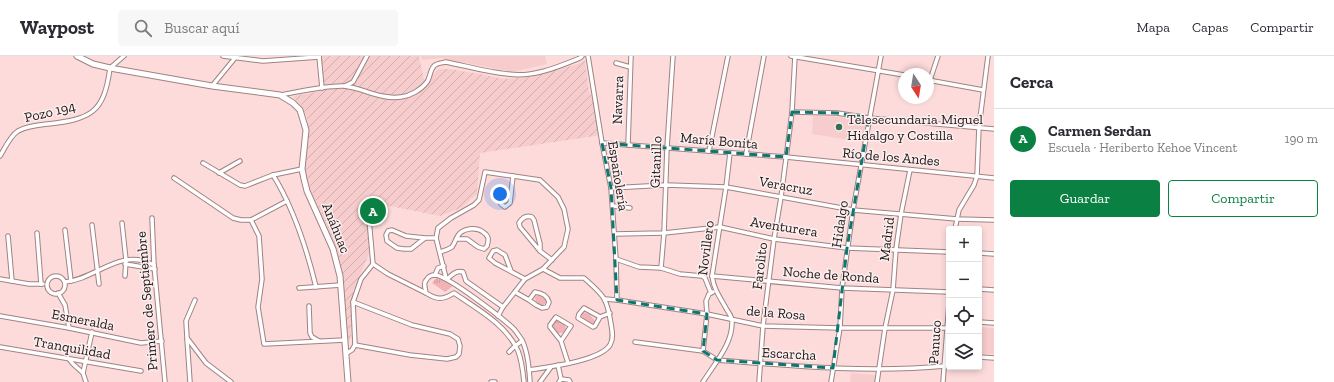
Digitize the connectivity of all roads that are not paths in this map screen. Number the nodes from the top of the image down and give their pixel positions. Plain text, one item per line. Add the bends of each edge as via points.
1 (77, 56) edge
2 (124, 56) edge
3 (223, 56) edge
4 (367, 56) edge
5 (582, 56) edge
6 (588, 56) edge
7 (631, 56) edge
8 (673, 56) edge
9 (728, 56) edge
10 (764, 56) edge
11 (794, 56) edge
12 (881, 56) edge
13 (938, 56) edge
14 (988, 56) edge
15 (236, 57) edge
16 (319, 57) edge
17 (290, 58) edge
18 (616, 63) dead end
19 (630, 67) junction
20 (110, 68) junction
21 (934, 68) edge
22 (878, 70) junction
23 (898, 74) edge
24 (934, 81) edge
25 (212, 86) junction
26 (344, 86) junction
27 (322, 88) junction
28 (983, 90) junction
29 (280, 95) junction
30 (792, 112) junction
31 (869, 118) junction
32 (979, 128) junction
33 (994, 129) edge
34 (602, 142) junction
35 (628, 145) junction
36 (667, 148) junction
37 (709, 151) junction
38 (730, 153) junction
39 (746, 154) junction
40 (0, 156) edge
41 (786, 157) junction
42 (240, 160) dead end
43 (203, 163) dead end
44 (862, 166) junction
45 (302, 169) junction
46 (910, 170) junction
47 (219, 173) junction
48 (274, 175) junction
49 (513, 176) junction
50 (977, 176) junction
51 (174, 178) dead end
52 (994, 178) edge
53 (666, 185) junction
54 (726, 187) junction
55 (611, 188) junction
56 (510, 197) dead end
57 (781, 197) junction
58 (287, 201) junction
59 (613, 206) junction
60 (368, 208) dead end
61 (630, 208) dead end
62 (853, 210) junction
63 (901, 214) junction
64 (152, 218) dead end
65 (956, 219) junction
66 (251, 220) junction
67 (994, 220) edge
68 (122, 223) dead end
69 (92, 224) dead end
70 (955, 226) edge
71 (720, 227) junction
72 (65, 230) dead end
73 (37, 233) dead end
74 (664, 233) junction
75 (615, 234) junction
76 (8, 236) dead end
77 (425, 238) junction
78 (436, 238) junction
79 (774, 239) junction
80 (456, 240) junction
81 (847, 248) junction
82 (896, 249) junction
83 (540, 251) junction
84 (440, 252) junction
85 (946, 252) edge
86 (982, 253) edge
87 (994, 254) edge
88 (616, 259) junction
89 (124, 260) junction
90 (552, 260) junction
91 (373, 264) junction
92 (126, 265) junction
93 (444, 266) junction
94 (154, 267) junction
95 (661, 268) junction
96 (543, 269) junction
97 (97, 270) junction
98 (511, 271) junction
99 (435, 275) junction
100 (125, 276) dead end
101 (712, 276) junction
102 (0, 279) edge
103 (447, 279) junction
104 (525, 279) junction
105 (12, 281) junction
106 (71, 281) junction
107 (65, 282) junction
108 (769, 282) junction
109 (44, 284) junction
110 (99, 284) dead end
111 (341, 285) junction
112 (457, 286) junction
113 (316, 287) junction
114 (299, 288) dead end
115 (842, 288) junction
116 (982, 289) edge
117 (893, 290) junction
118 (994, 290) edge
119 (515, 292) junction
120 (714, 292) junction
121 (946, 292) edge
122 (426, 293) junction
123 (454, 293) junction
124 (58, 294) junction
125 (606, 299) junction
126 (195, 300) dead end
127 (529, 300) junction
128 (617, 300) junction
129 (354, 302) junction
130 (309, 306) dead end
131 (503, 307) junction
132 (610, 314) junction
133 (707, 314) junction
134 (0, 316) edge
135 (498, 316) junction
136 (600, 317) junction
137 (732, 320) junction
138 (982, 322) edge
139 (994, 324) edge
140 (763, 326) junction
141 (69, 328) junction
142 (840, 328) junction
143 (885, 328) junction
144 (946, 328) edge
145 (92, 332) junction
146 (187, 338) junction
147 (345, 340) junction
148 (162, 341) junction
149 (522, 341) junction
150 (561, 341) junction
151 (319, 342) junction
152 (635, 342) dead end
153 (354, 345) junction
154 (515, 346) junction
155 (0, 347) edge
156 (703, 351) junction
157 (509, 352) dead end
158 (347, 353) junction
159 (982, 357) edge
160 (68, 358) junction
161 (994, 358) edge
162 (716, 360) junction
163 (946, 360) edge
164 (85, 362) junction
165 (568, 363) junction
166 (762, 364) junction
167 (558, 365) junction
168 (945, 366) junction
169 (551, 367) junction
170 (833, 368) junction
171 (879, 369) junction
172 (529, 370) junction
173 (141, 371) dead end
174 (83, 373) junction
175 (560, 380) edge
176 (86, 382) edge
177 (165, 382) edge
178 (190, 382) edge
179 (230, 382) edge
180 (348, 382) edge
181 (490, 382) edge
182 (494, 382) edge
183 (524, 382) edge
184 (530, 382) edge
185 (540, 382) edge
186 (570, 382) edge
187 (703, 382) edge
188 (759, 382) edge
189 (831, 382) edge
190 (877, 382) edge
191 (943, 382) edge

1 - 20 main road via 93,64
2 - 20 street
3 - 15 street
4 - 26 street via 353,82
5 - 26 street via 561,66 529,74 509,75 446,62 439,63 434,66 422,87 410,96 399,98 379,96
6 - 34 street, Españolería
7 - 19 street, Navarra
8 - 36 street, Gitanillo
9 - 37 street
10 - 39 street
11 - 22 street
11 - 30 street, Farolito
12 - 22 street, Hidalgo
13 - 21 street
14 - 28 street
15 - 17 street via 263,61
15 - 25 street
16 - 17 street
16 - 27 street
18 - 19 street
19 - 35 street, Navarra
20 - 25 main road
20 - 40 street, Pozo 194 via 104,96 100,105 91,113 70,122 33,126 18,131
22 - 23 street
22 - 31 street, Hidalgo
24 - 28 street
25 - 29 main road
26 - 27 street
27 - 29 street
28 - 32 street
29 - 45 main road, Anáhuac via 300,110 303,119 306,130
30 - 31 street via 837,113
30 - 41 street, Farolito
31 - 32 street
31 - 44 street, Hidalgo
32 - 33 street
32 - 50 street
34 - 35 street, María Bonita
34 - 55 street, Españolería
35 - 36 street, María Bonita
36 - 37 street, María Bonita
36 - 53 street, Gitanillo
37 - 38 street, María Bonita
38 - 39 street, María Bonita
38 - 54 street, Novillero
39 - 41 street, María Bonita
41 - 44 street, Río de los Andes
41 - 57 street, Farolito
42 - 47 street
43 - 47 street
44 - 46 street, Río de los Andes
44 - 62 street, Hidalgo
45 - 48 street
45 - 111 main road, Anáhuac via 307,191 337,260
46 - 50 street, Río de los Andes
46 - 63 street, Madrid
47 - 48 street via 245,186
48 - 58 street
49 - 56 street
49 - 78 street via 485,172 479,200 442,224 438,228
49 - 90 street via 540,180 558,196 568,229 564,246
50 - 52 street, Río de los Andes
50 - 65 street
51 - 66 street via 233,218
53 - 54 street, Veracruz
53 - 55 street, Veracruz
53 - 74 street, Gitanillo
54 - 57 street, Veracruz
54 - 71 street, Novillero
55 - 59 street, Españolería
57 - 62 street, Veracruz
57 - 79 street, Farolito
58 - 66 street
58 - 113 street
59 - 61 street
59 - 75 street, Españolería
60 - 91 street
62 - 63 street, Veracruz
62 - 81 street, Hidalgo
63 - 65 street, Veracruz
63 - 82 street, Madrid
64 - 94 street, Primero de Septiembre
65 - 67 street, Veracruz
65 - 70 street
66 - 151 street via 259,236 262,279 258,307 264,344
68 - 89 street
69 - 97 street
71 - 74 street, Aventurera
71 - 79 street, Aventurera
71 - 101 street, Novillero
72 - 106 street
73 - 109 street
74 - 75 street, Aventurera
74 - 95 street, Gitanillo
75 - 88 street, Españolería
76 - 105 street
77 - 77 street via 406,236 392,230 386,235 386,241 404,249 411,249
77 - 78 street
78 - 84 street
79 - 81 street, Aventurera
79 - 108 street, Farolito
80 - 80 street via 467,239 484,249 489,238 479,229 473,228 461,232
80 - 84 street via 451,248
81 - 82 street, Aventurera
81 - 115 street, Hidalgo
82 - 85 street, Aventurera
82 - 117 street, Madrid
83 - 83 street via 534,220 528,216 522,218 520,228
83 - 90 street
84 - 93 street
86 - 87 street
88 - 95 street via 640,267
88 - 128 street, Españolería
89 - 92 street
89 - 94 street via 150,263
89 - 97 street
90 - 96 street
91 - 122 street
91 - 129 street via 361,279
92 - 94 street
92 - 100 street
93 - 99 street via 438,268
93 - 103 street
94 - 148 street, Primero de Septiembre
95 - 120 street via 680,274 702,276
96 - 104 street
96 - 125 street via 560,278 584,278
97 - 106 street via 81,279
97 - 110 street
98 - 98 street via 505,256 497,250 493,251 490,258
98 - 104 street
99 - 103 street
99 - 122 street via 430,276 425,282
101 - 108 street, Noche de Ronda
101 - 120 street, Novillero
102 - 105 street
103 - 112 street
103 - 131 street via 454,273 463,272 466,281
104 - 119 street
105 - 109 street
106 - 107 street
107 - 109 street via 63,278 55,276 50,277
107 - 124 street via 64,289
108 - 115 street, Noche de Ronda
108 - 140 street, Farolito
109 - 124 street via 49,292
111 - 113 street
111 - 147 main road, Anáhuac
112 - 123 street
112 - 135 street
113 - 114 street
115 - 117 street, Noche de Ronda
115 - 142 street, Hidalgo
116 - 118 street
117 - 121 street, Noche de Ronda
117 - 143 street, Madrid
119 - 127 street
119 - 131 street
120 - 133 street via 709,294 706,301
120 - 137 street, Novillero
122 - 123 street via 435,298 447,297
123 - 154 street via 493,320
124 - 141 street via 65,305
125 - 128 street, de la Rosa
125 - 132 street
126 - 146 street via 186,321
127 - 127 street via 535,292 548,297 549,302 547,307 542,308
128 - 133 street, de la Rosa
129 - 153 street
129 - 153 street via 412,325 450,334 458,339 460,346 459,354 447,359
130 - 151 street via 310,333
131 - 135 street
132 - 136 street
132 - 165 street via 613,337 610,344 593,357
133 - 137 street, de la Rosa
133 - 156 street
134 - 141 street, Esmeralda
135 - 149 street via 514,329
136 - 136 street via 584,308 578,318 593,327
137 - 140 street, de la Rosa
137 - 162 street via 727,345
138 - 139 street
140 - 142 street, de la Rosa
140 - 166 street, Farolito
141 - 145 street, Esmeralda
142 - 143 street, de la Rosa
142 - 170 street, Hidalgo
143 - 144 street, de la Rosa
143 - 171 street, Madrid
145 - 148 street, Esmeralda via 141,343
145 - 164 street
146 - 178 street
146 - 179 street via 206,363
147 - 151 street
147 - 158 main road, Anáhuac
148 - 177 street, Primero de Septiembre
149 - 154 street
149 - 172 street
150 - 150 street via 571,326 556,317 550,327
150 - 165 street
152 - 156 street, Escarcha
153 - 158 street
154 - 157 street
154 - 183 street via 521,361
155 - 160 street, Tranquilidad
156 - 162 street, Escarcha
158 - 180 main road, Anáhuac
159 - 161 street
160 - 164 street, Tranquilidad
160 - 174 street
162 - 166 street, Escarcha
162 - 187 street
163 - 168 street, Panuco
164 - 173 street, Tranquilidad
164 - 174 street
165 - 167 street
166 - 170 street, Escarcha
166 - 188 street, Farolito
167 - 169 street
167 - 175 street
168 - 171 street, Escarcha
168 - 191 street, Panuco
169 - 172 street
169 - 185 street
170 - 171 street, Escarcha
170 - 189 street, Hidalgo
171 - 190 street, Madrid
172 - 184 street
174 - 176 street
175 - 186 street
181 - 182 street

